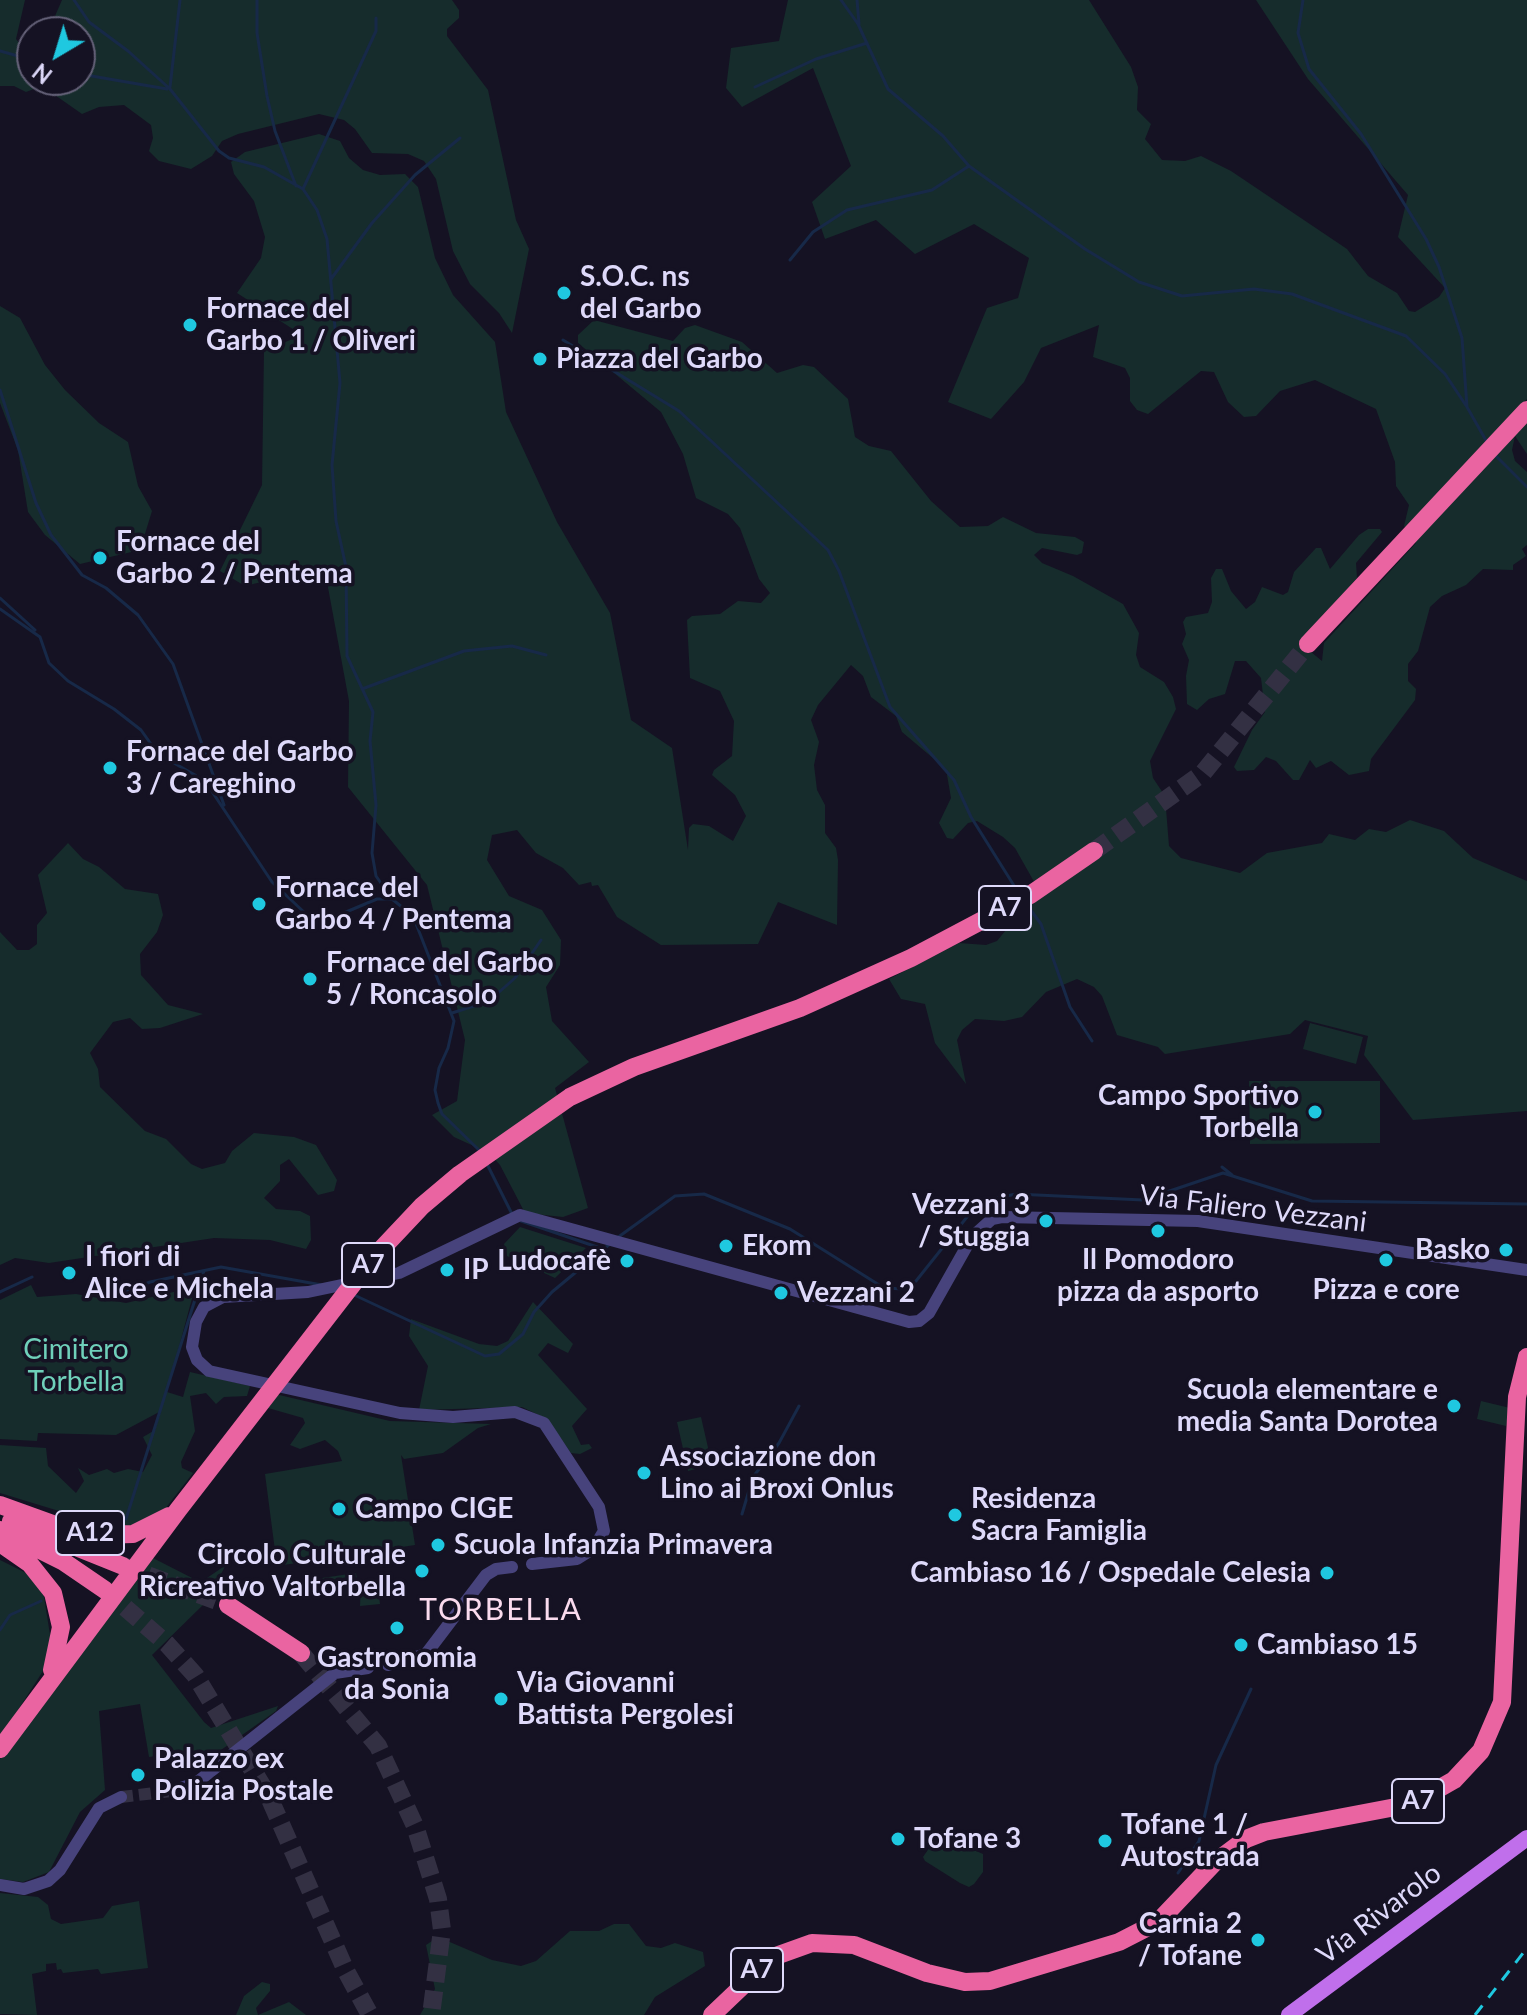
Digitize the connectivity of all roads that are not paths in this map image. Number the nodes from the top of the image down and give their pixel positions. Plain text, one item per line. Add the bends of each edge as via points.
1 (1527, 410) edge
2 (1308, 644) tunnel mouth
3 (1094, 851) tunnel mouth
4 (1527, 1270) edge
5 (1527, 1357) edge
6 (0, 1505) edge
7 (178, 1510) junction
8 (0, 1516) edge
9 (0, 1530) edge
10 (0, 1543) edge
11 (532, 1564) dead end
12 (123, 1566) tunnel mouth
13 (512, 1567) dead end
14 (105, 1590) tunnel mouth
15 (228, 1605) tunnel mouth
16 (301, 1653) tunnel mouth
17 (388, 1665) dead end
18 (368, 1668) dead end
19 (28, 1711) junction
20 (0, 1749) edge
21 (172, 1791) tunnel mouth
22 (121, 1797) tunnel mouth
23 (1527, 1838) edge
24 (1527, 1852) edge
25 (1501, 1856) junction
26 (0, 1885) edge
27 (712, 2015) edge
28 (1289, 2015) edge

1 - 2 highway
3 - 7 highway, A7 via 1030,895 911,958 800,1008 634,1067 529,1123 422,1206 373,1258
4 - 11 street, Via Faliero Vezzani via 1198,1221 1002,1217 972,1237 929,1313 914,1322 514,1218 419,1266 331,1288 217,1298 200,1314 193,1353 209,1371 400,1413 453,1417 515,1412 539,1420 602,1515 600,1540 577,1559
5 - 27 highway, A7 via 1517,1397 1502,1702 1481,1751 1454,1780 1401,1806 1246,1839 1158,1922 1119,1942 990,1981 946,1979 854,1945 812,1943 773,1957
6 - 7 highway, A12 via 97,1535 133,1534
7 - 19 highway, A7
8 - 12 highway, A12
9 - 14 highway, A12
10 - 19 highway via 16,1551 46,1581 61,1617 55,1661
13 - 17 street via 486,1575 426,1654
15 - 16 highway
18 - 21 street via 335,1673 196,1783
19 - 20 highway, A7
22 - 26 street via 99,1808 48,1881 24,1889
23 - 25 main road, Via Rivarolo
24 - 25 main road, Via Rivarolo
25 - 28 main road, Via Rivarolo

